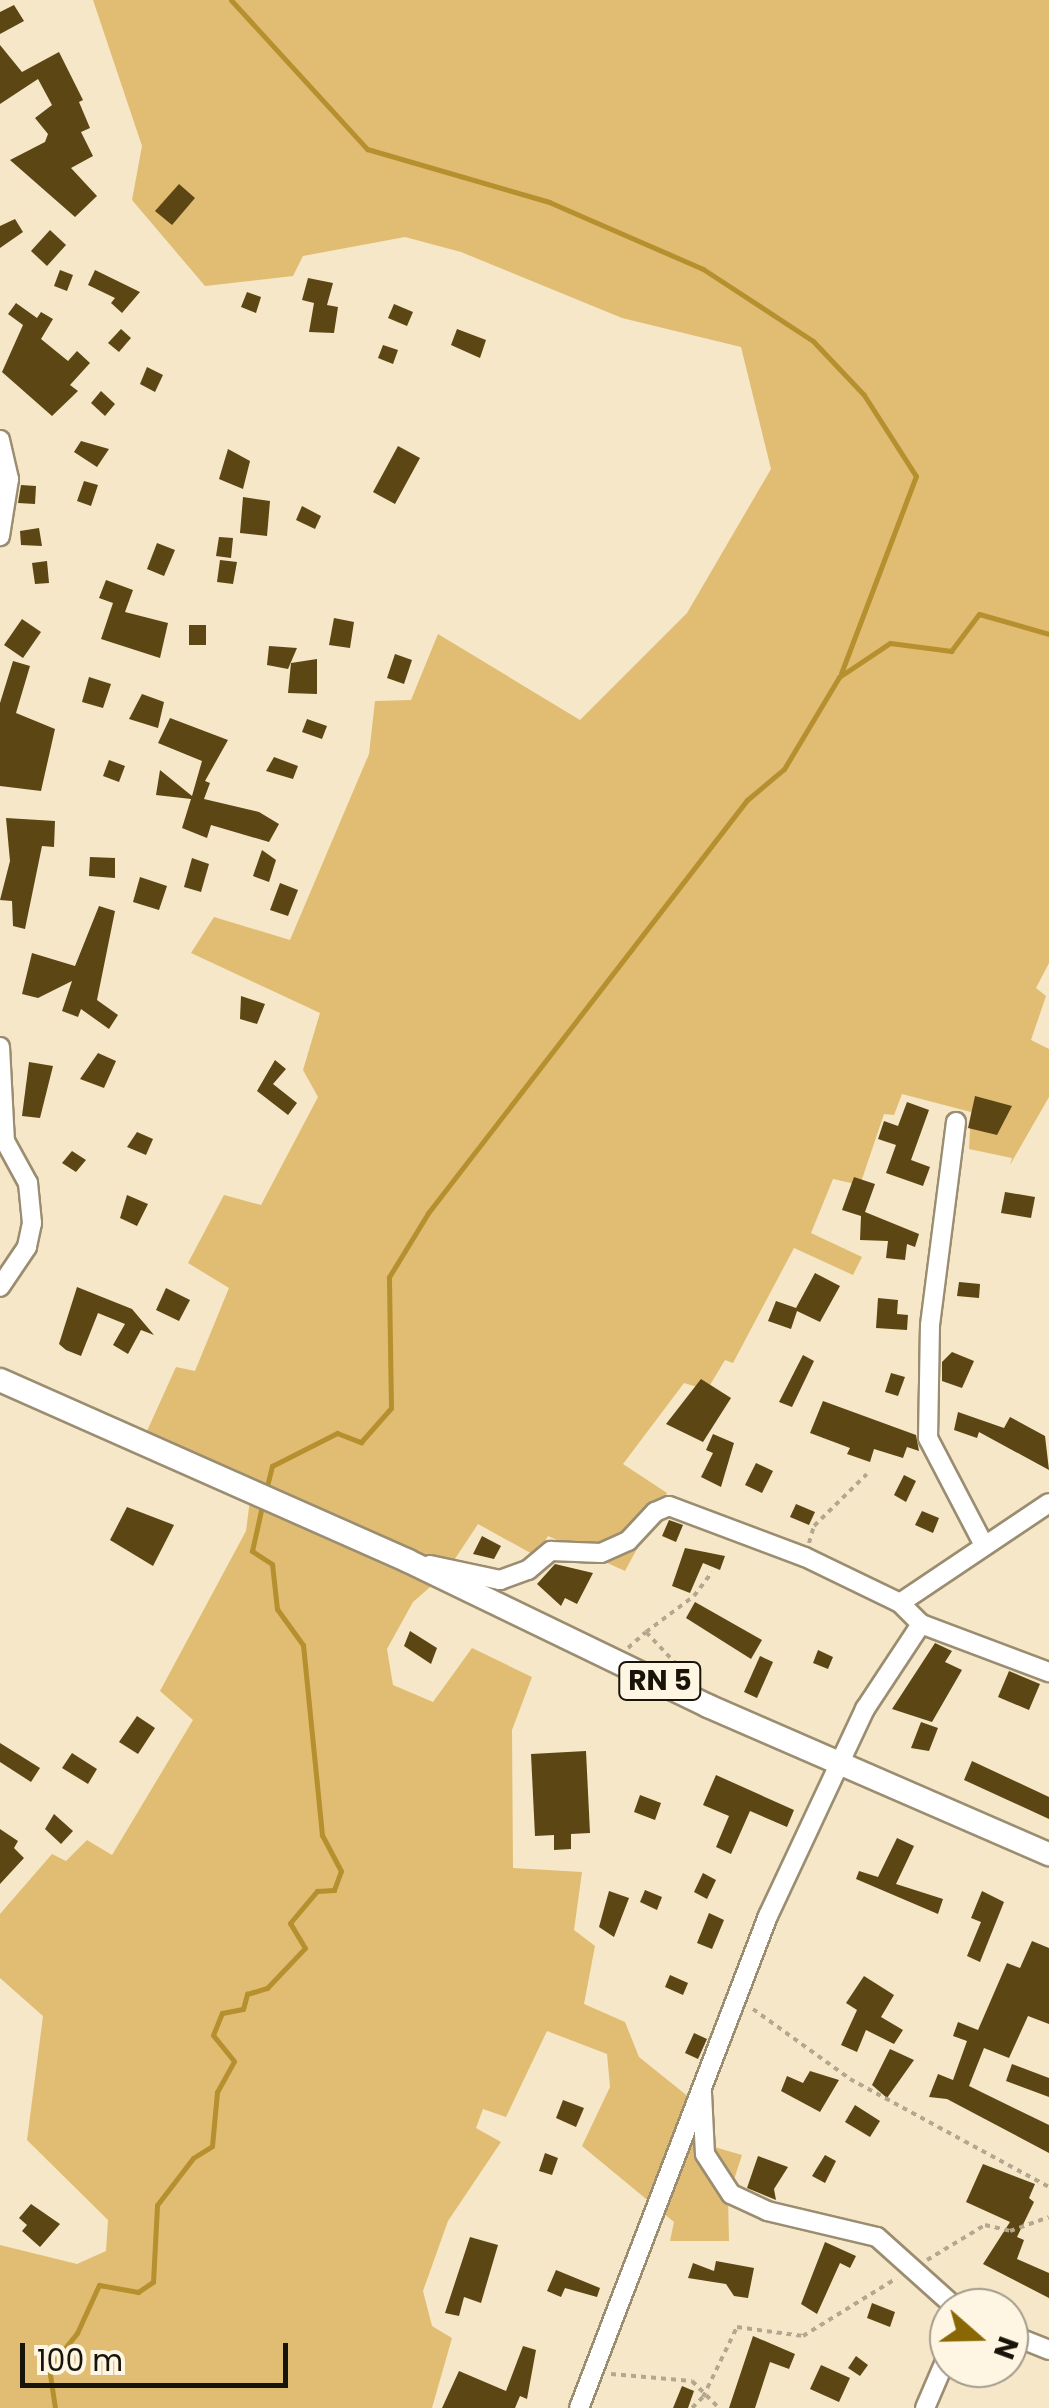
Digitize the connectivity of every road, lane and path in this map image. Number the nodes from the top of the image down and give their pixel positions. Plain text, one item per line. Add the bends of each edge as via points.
1 (0, 440) edge
2 (0, 536) edge
3 (0, 1047) edge
4 (956, 1122) dead end
5 (0, 1287) edge
6 (0, 1380) edge
7 (867, 1474) dead end
8 (1049, 1503) edge
9 (983, 1544) junction
10 (805, 1557) junction
11 (408, 1561) junction
12 (712, 1572) dead end
13 (900, 1603) junction
14 (922, 1624) junction
15 (646, 1632) junction
16 (617, 1658) junction
17 (1049, 1672) edge
18 (686, 1675) dead end
19 (843, 1761) junction
20 (1049, 1854) edge
21 (738, 1996) junction
22 (702, 2078) junction
23 (1049, 2187) edge
24 (1049, 2217) edge
25 (908, 2272) junction
26 (929, 2288) edge
27 (591, 2374) junction
28 (703, 2396) junction
29 (579, 2408) edge
30 (692, 2408) edge
31 (719, 2408) edge

1 - 2 street via 9,479
3 - 5 street via 5,1141 28,1184 32,1223 27,1248
4 - 9 street via 930,1325 928,1438
6 - 11 main road, RN 5
7 - 10 path via 814,1526
8 - 9 street
9 - 13 street
10 - 11 street via 664,1506 628,1541 601,1552 551,1551 500,1580
10 - 13 street
11 - 16 main road, RN 5
12 - 15 path via 694,1596
13 - 14 street
14 - 17 street
14 - 19 street via 865,1710
15 - 16 path
15 - 18 path
16 - 19 main road, RN 5 via 708,1706
19 - 20 main road, RN 5
19 - 21 street
21 - 22 street
21 - 23 path via 850,2079
22 - 25 street via 705,2154 731,2194 766,2211 877,2237
22 - 27 street
24 - 25 path via 1010,2231 985,2225
25 - 26 street
25 - 28 path via 803,2336 737,2326
27 - 28 path via 692,2381
27 - 29 street
28 - 30 path
28 - 31 path

